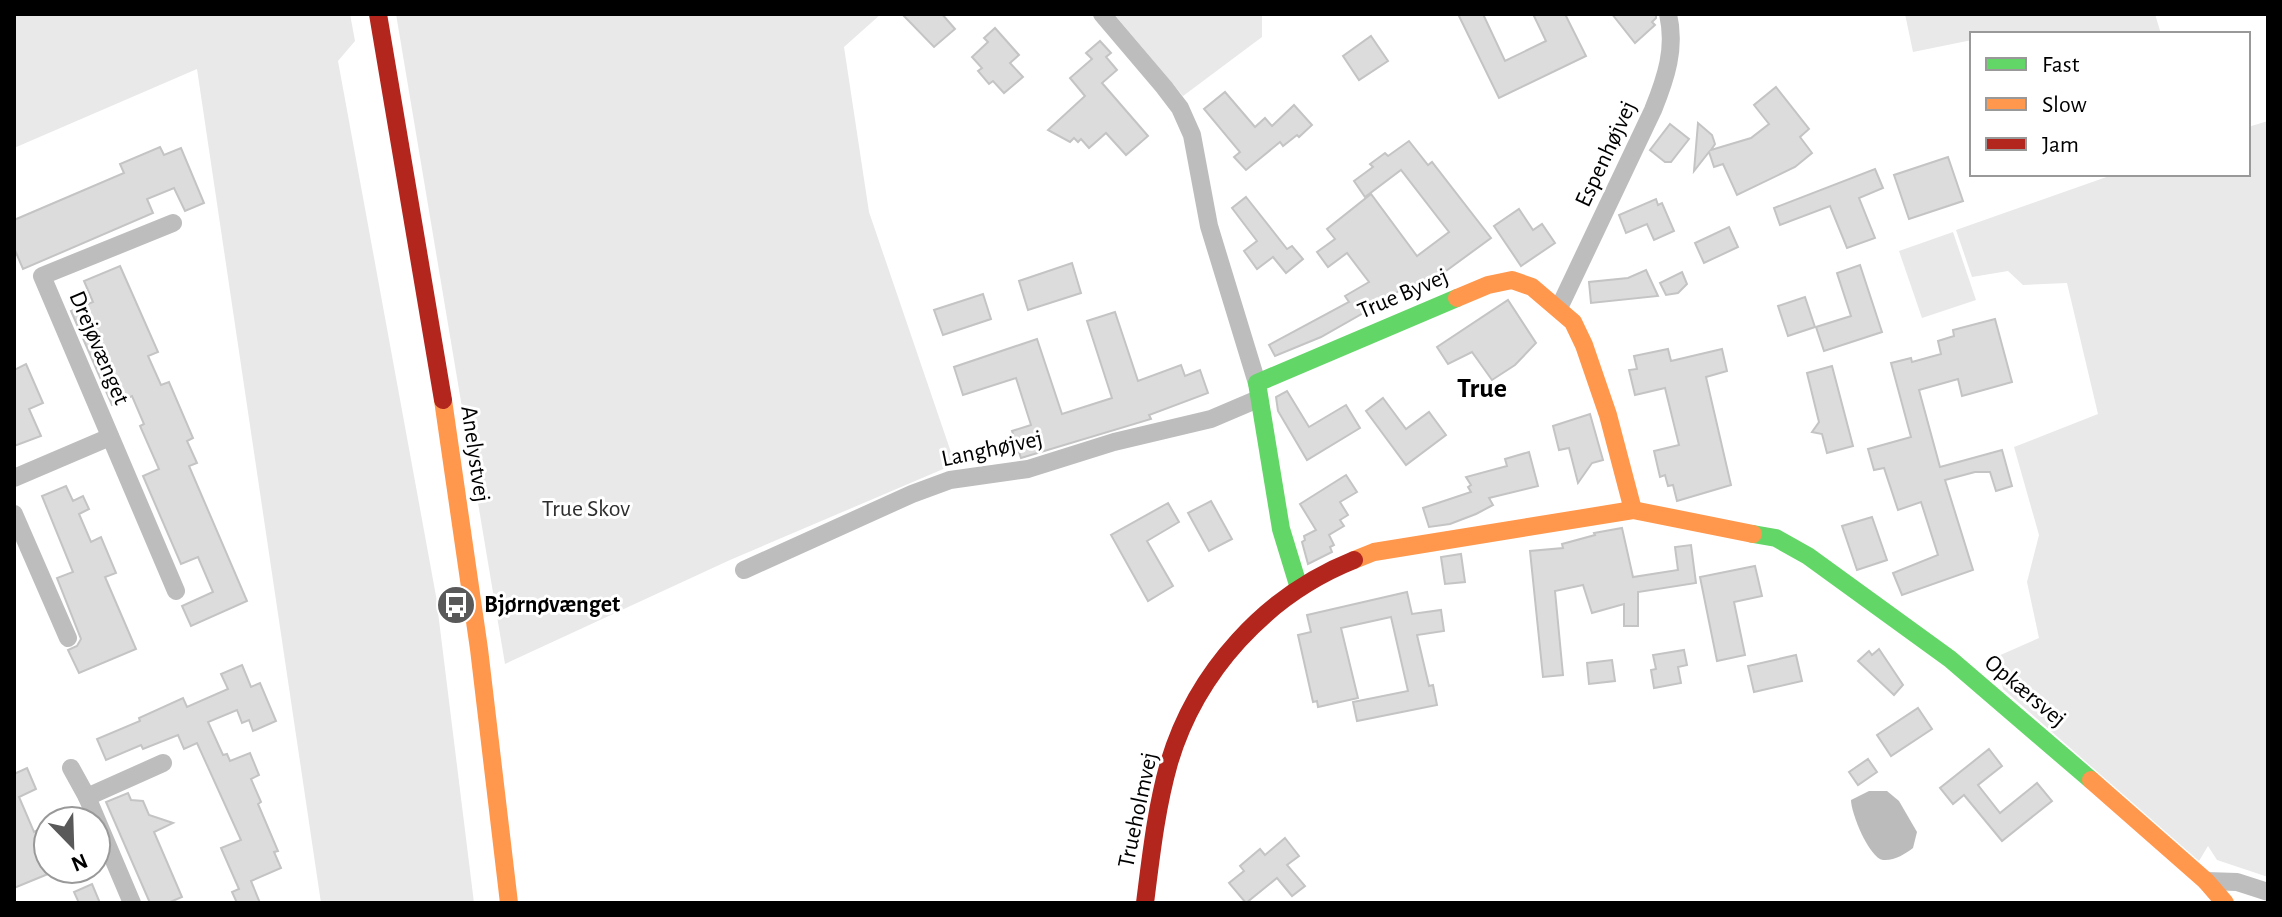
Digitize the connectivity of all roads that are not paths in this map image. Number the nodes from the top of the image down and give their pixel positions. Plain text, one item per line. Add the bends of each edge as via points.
1 (378, 14) edge
2 (1102, 14) edge
3 (1668, 14) edge
4 (173, 223) dead end
5 (1559, 308) junction
6 (1257, 391) junction
7 (110, 437) junction
8 (14, 478) edge
9 (1633, 510) junction
10 (14, 514) edge
11 (744, 570) dead end
12 (1299, 588) junction
13 (176, 591) dead end
14 (68, 638) dead end
15 (163, 763) dead end
16 (71, 768) dead end
17 (87, 797) junction
18 (2206, 881) junction
19 (2268, 892) edge
20 (132, 903) edge
21 (509, 903) edge
22 (1145, 903) edge
23 (2225, 903) edge

1 - 21 street, Anelystvej via 448,432
2 - 6 street via 1180,108 1192,135 1209,226
3 - 5 street, Espenhøjvej via 1672,52 1666,78
4 - 7 street, Drejøvænget via 42,276
5 - 6 street, True Byvej via 1532,287 1512,280 1488,285 1278,372
5 - 9 street, True Byvej via 1584,345
6 - 11 street, Langhøjvej via 1211,419 1028,469 950,480
6 - 12 street via 1281,529
7 - 8 street, Drejøvænget
7 - 13 street, Drejøvænget
9 - 12 street via 1374,552
9 - 18 street, Opkærsvej via 1776,538 1808,556 1950,659
10 - 14 street
12 - 22 street, Trueholmvej via 1233,646 1190,711 1170,761 1156,819
15 - 17 street
16 - 17 street
17 - 20 street
18 - 19 street via 2237,882
18 - 23 street, Opkærsvej

